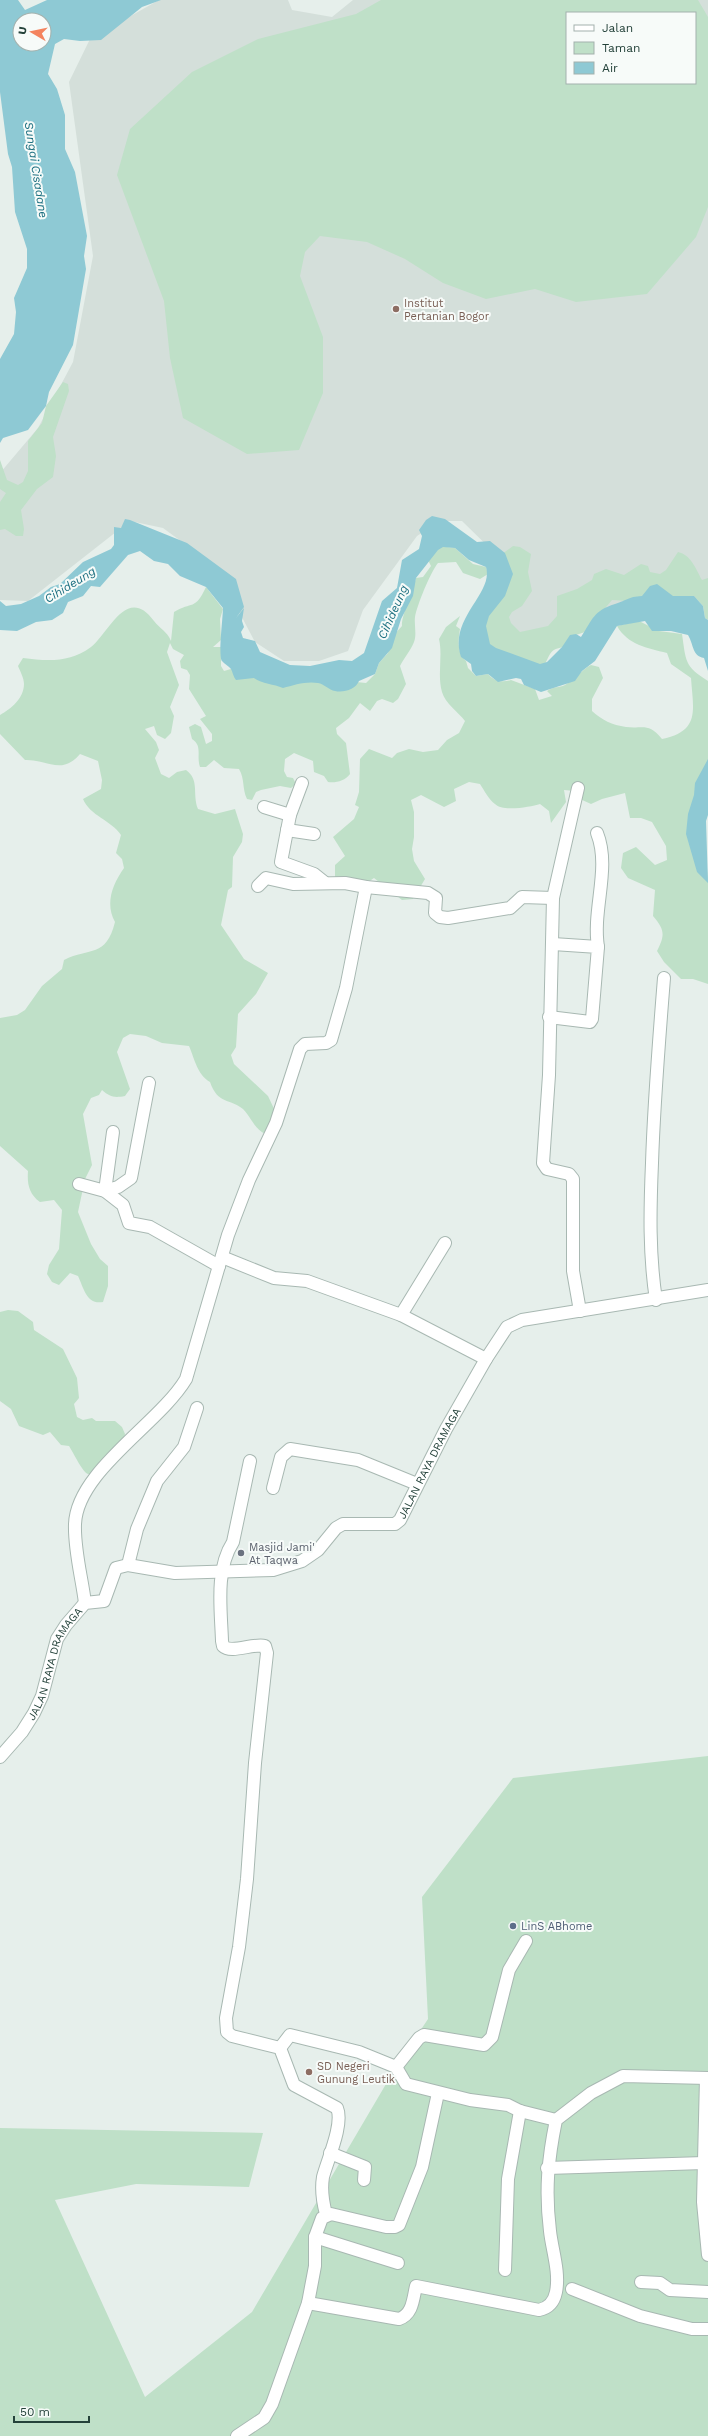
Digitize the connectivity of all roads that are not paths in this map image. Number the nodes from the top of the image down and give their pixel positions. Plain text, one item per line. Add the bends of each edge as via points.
1 (302, 783) dead end
2 (578, 788) dead end
3 (264, 807) dead end
4 (290, 815) junction
5 (287, 830) junction
6 (597, 833) dead end
7 (314, 834) dead end
8 (324, 882) junction
9 (258, 886) dead end
10 (366, 887) junction
11 (553, 898) junction
12 (553, 944) junction
13 (598, 947) junction
14 (664, 978) dead end
15 (549, 1017) junction
16 (149, 1083) dead end
17 (113, 1132) dead end
18 (79, 1184) dead end
19 (105, 1191) junction
20 (445, 1243) dead end
21 (221, 1261) junction
22 (708, 1290) edge
23 (656, 1300) junction
24 (580, 1311) junction
25 (401, 1315) junction
26 (486, 1359) junction
27 (197, 1408) dead end
28 (250, 1460) dead end
29 (417, 1484) junction
30 (273, 1488) dead end
31 (128, 1565) junction
32 (221, 1571) junction
33 (85, 1603) junction
34 (0, 1757) edge
35 (526, 1941) dead end
36 (280, 2048) junction
37 (396, 2067) junction
38 (707, 2078) edge
39 (438, 2093) junction
40 (520, 2111) junction
41 (556, 2120) junction
42 (330, 2153) junction
43 (706, 2165) edge
44 (547, 2168) junction
45 (364, 2180) dead end
46 (326, 2214) junction
47 (315, 2237) junction
48 (708, 2255) edge
49 (398, 2263) dead end
50 (506, 2270) dead end
51 (641, 2282) dead end
52 (572, 2288) dead end
53 (708, 2292) edge
54 (308, 2303) junction
55 (708, 2329) edge
56 (237, 2436) edge

1 - 4 street
2 - 11 street
3 - 4 street
4 - 5 street
5 - 7 street
5 - 8 street via 281,862 314,874
6 - 13 street via 600,840 602,875 596,920
8 - 9 street via 293,884 266,878
8 - 10 street
10 - 11 street via 428,893 436,898 435,913 448,918 510,908 522,897
10 - 21 street via 331,1040 326,1043 305,1044 300,1049 276,1124 241,1201
11 - 12 street
12 - 13 street
12 - 15 street
13 - 15 street via 590,1022
14 - 23 street via 655,1081 650,1219 651,1266
15 - 24 street via 549,1075 543,1163 547,1169 569,1174 573,1179 573,1271
16 - 19 street via 131,1178 118,1187
17 - 19 street
18 - 19 street
19 - 21 street via 123,1205 129,1223 150,1227
20 - 25 street
21 - 25 street via 274,1278 298,1279
21 - 33 street via 192,1360 180,1388 97,1475 86,1490 79,1507 75,1524
22 - 23 street, JALAN RAYA DRAMAGA
23 - 24 street, JALAN RAYA DRAMAGA
24 - 26 street, JALAN RAYA DRAMAGA via 513,1323 502,1333
25 - 26 street
26 - 29 street, JALAN RAYA DRAMAGA
27 - 31 street via 184,1447 157,1481 138,1529
28 - 32 street via 233,1542 227,1550
29 - 30 street via 358,1460 290,1449 281,1457
29 - 32 street, JALAN RAYA DRAMAGA via 400,1520 395,1524 343,1524 336,1528 318,1550 286,1568
31 - 32 street, JALAN RAYA DRAMAGA via 175,1573
31 - 33 street, JALAN RAYA DRAMAGA via 116,1568 104,1601
32 - 36 street via 223,1646 229,1649 261,1645 265,1646 267,1653 255,1764 247,1879 226,2032 232,2036
33 - 34 street, JALAN RAYA DRAMAGA via 72,1616 57,1639 42,1696 34,1713 22,1732
35 - 37 street via 509,1970 492,2037 484,2045 424,2035
36 - 37 street via 290,2035 359,2052
36 - 42 street via 294,2085 337,2108 337,2129
37 - 39 street via 406,2084
38 - 41 street via 623,2076 591,2093
38 - 43 street
39 - 40 street via 508,2105
39 - 46 street via 422,2167 399,2225 386,2227
40 - 41 street
40 - 50 street via 508,2179
41 - 44 street
42 - 45 street via 365,2167
42 - 46 street via 323,2179 323,2204
43 - 44 street
43 - 48 street via 703,2202
44 - 54 street via 550,2230 557,2277 556,2292 552,2303 546,2309 539,2310 416,2286 410,2311 399,2319
46 - 47 street
47 - 49 street
47 - 54 street via 315,2266
51 - 53 street via 660,2283 670,2290
52 - 55 street via 640,2316 692,2329
54 - 56 street via 268,2411 264,2418

